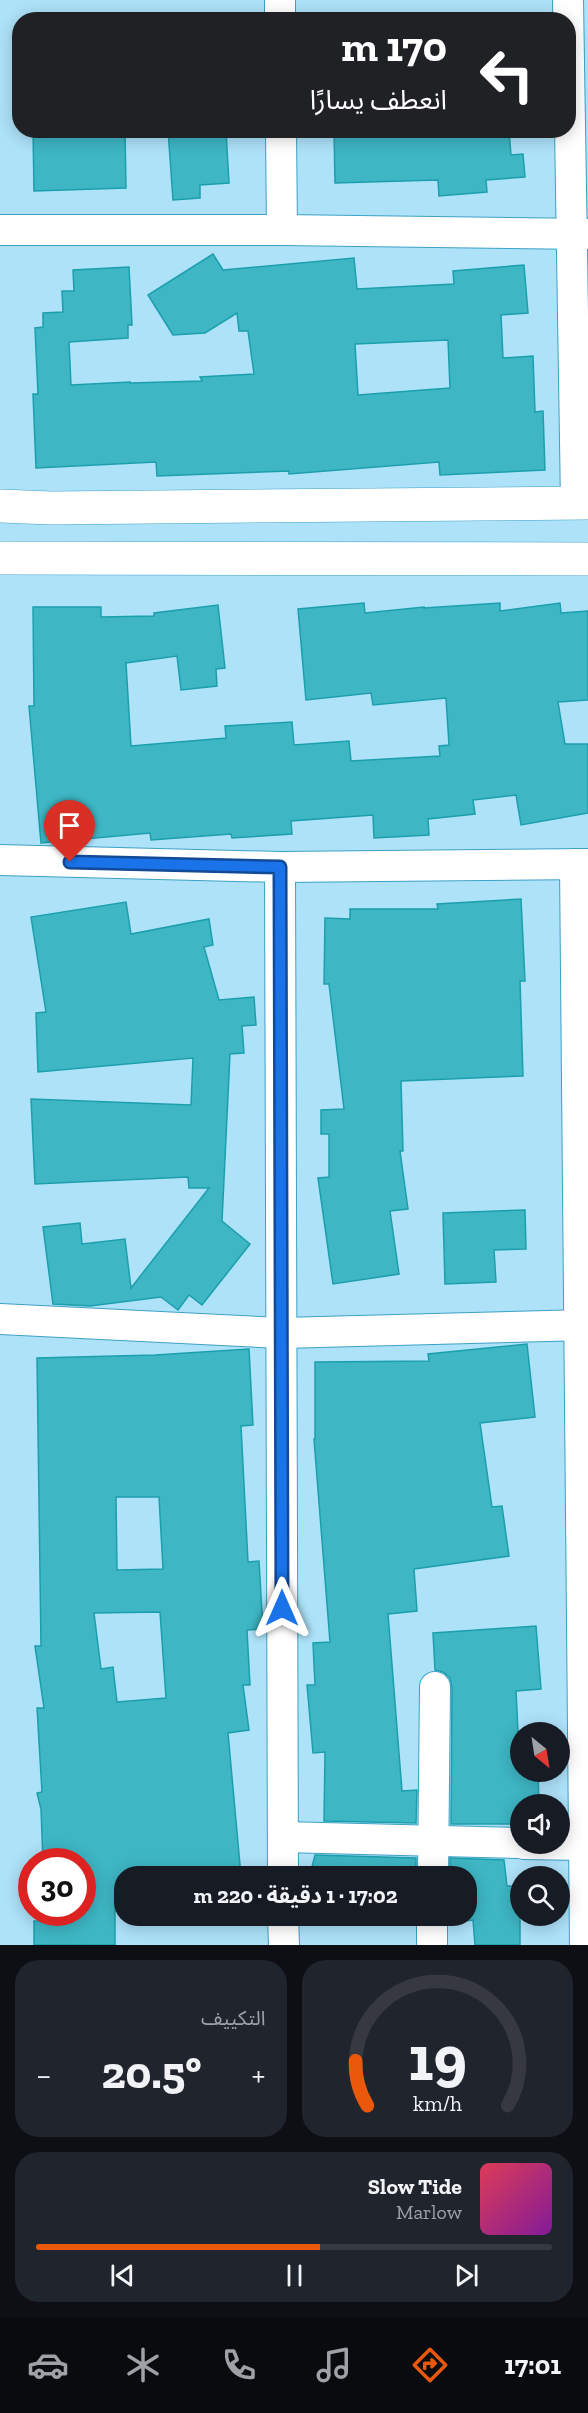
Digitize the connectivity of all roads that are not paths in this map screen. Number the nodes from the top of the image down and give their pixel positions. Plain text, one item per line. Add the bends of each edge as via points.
1 (281, 138) edge
2 (576, 138) edge
3 (0, 230) edge
4 (282, 230) junction
5 (581, 234) edge
6 (582, 503) edge
7 (0, 506) edge
8 (0, 558) edge
9 (588, 559) edge
10 (0, 860) edge
11 (581, 864) edge
12 (280, 867) junction
13 (0, 1319) edge
14 (584, 1325) edge
15 (281, 1333) junction
16 (585, 1453) edge
17 (585, 1598) edge
18 (435, 1687) dead end
19 (283, 1837) junction
20 (433, 1841) junction
21 (510, 1843) edge
22 (570, 1845) edge
23 (583, 1845) junction
24 (283, 1866) edge
25 (433, 1866) edge
26 (586, 1884) edge
27 (283, 1926) edge
28 (432, 1926) edge
29 (284, 1945) edge
30 (432, 1945) edge
31 (585, 1945) edge

1 - 4 street
2 - 5 street
3 - 4 street
4 - 5 street
5 - 6 street
6 - 7 street
8 - 9 street
10 - 12 street
11 - 12 street
11 - 14 street
12 - 15 street
13 - 15 street
14 - 15 street
14 - 16 street
15 - 19 street
16 - 17 street
17 - 23 street
18 - 20 street
19 - 20 street
19 - 24 street
20 - 21 street
20 - 25 street
22 - 23 street
23 - 26 street
26 - 31 street
27 - 29 street
28 - 30 street

